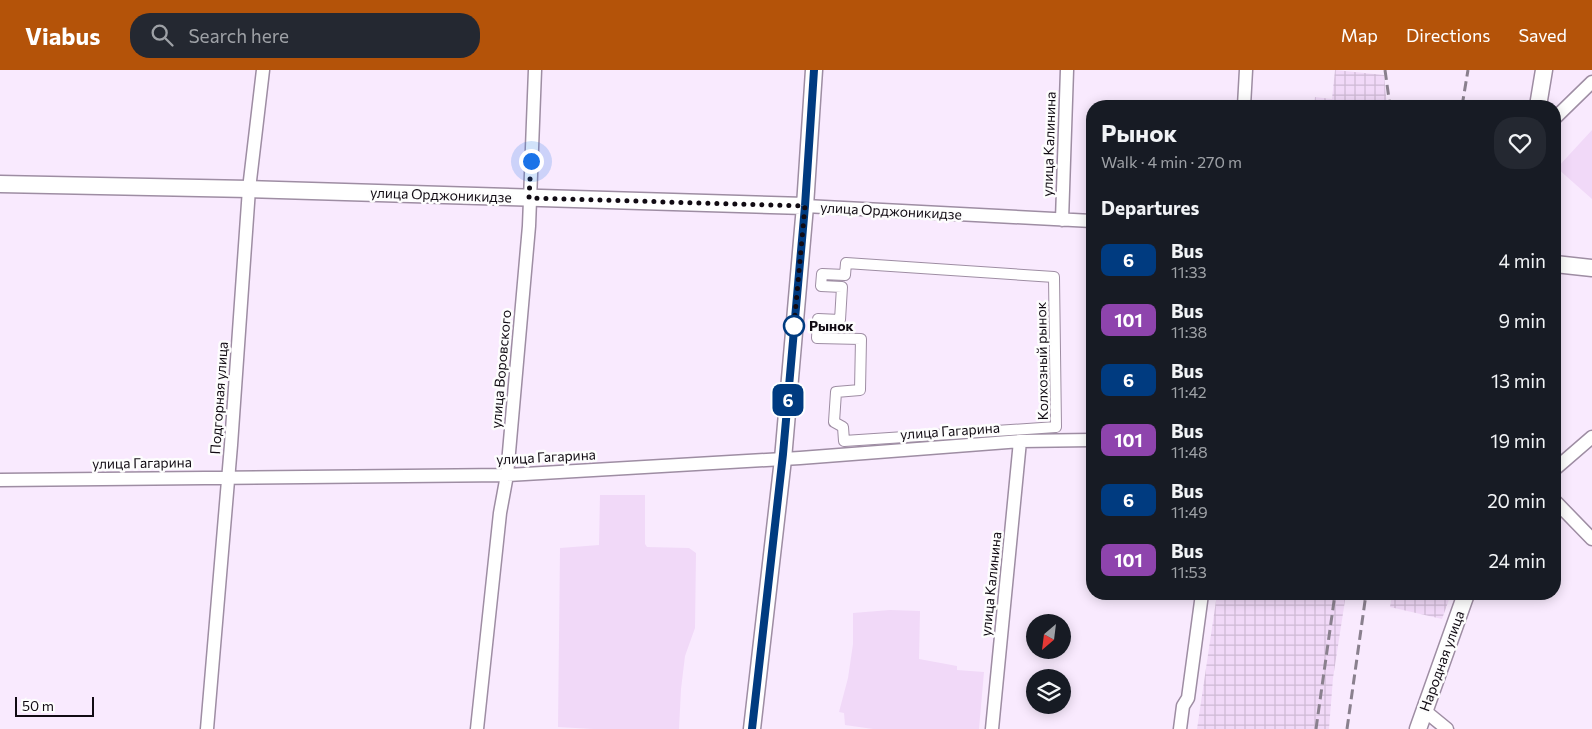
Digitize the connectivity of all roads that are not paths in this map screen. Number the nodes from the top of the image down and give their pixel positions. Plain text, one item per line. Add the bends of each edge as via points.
1 (263, 70) edge
2 (535, 70) edge
3 (814, 70) edge
4 (1067, 70) edge
5 (1246, 70) edge
6 (1544, 70) edge
7 (1592, 82) edge
8 (1244, 100) edge
9 (1539, 100) edge
10 (1561, 112) edge
11 (0, 184) edge
12 (249, 189) junction
13 (529, 198) junction
14 (805, 206) junction
15 (1062, 220) junction
16 (1086, 221) edge
17 (1561, 265) edge
18 (1592, 268) edge
19 (821, 286) joint
20 (1592, 438) edge
21 (1086, 440) edge
22 (1020, 441) junction
23 (783, 459) junction
24 (1561, 464) edge
25 (507, 475) junction
26 (228, 477) junction
27 (0, 480) edge
28 (1561, 507) edge
29 (1592, 539) edge
30 (1201, 600) edge
31 (1464, 600) edge
32 (1425, 711) junction
33 (207, 729) edge
34 (478, 729) edge
35 (752, 729) edge
36 (992, 729) edge
37 (1180, 729) edge
38 (1418, 729) edge
39 (1447, 729) edge

1 - 12 street, Подгорная улица
2 - 13 street, улица Воровского
3 - 14 street
4 - 15 street, улица Калинина
5 - 8 street
6 - 9 street
7 - 10 street
11 - 12 street, улица Орджоникидзе
12 - 13 street, улица Орджоникидзе
12 - 26 street, Подгорная улица
13 - 14 street, улица Орджоникидзе
13 - 25 street, улица Воровского
14 - 15 street, улица Орджоникидзе
14 - 23 street
15 - 16 street, улица Орджоникидзе
17 - 18 street
19 - 19 street, Колхозный рынок via 822,274 845,275 846,263 1054,278 1056,427 844,441 843,428 834,422 836,392 860,390 861,339 817,338 818,318 840,320 842,287
20 - 24 street
21 - 22 street, улица Гагарина
22 - 23 street, улица Гагарина
22 - 36 street, улица Калинина
23 - 25 street, улица Гагарина
23 - 35 street
25 - 26 street, улица Гагарина
25 - 34 street, улица Воровского via 500,512
26 - 27 street, улица Гагарина
26 - 33 street, Подгорная улица
28 - 29 street
30 - 37 street via 1188,698 1182,706
31 - 32 street, Народная улица
32 - 38 street, Народная улица
32 - 39 street

